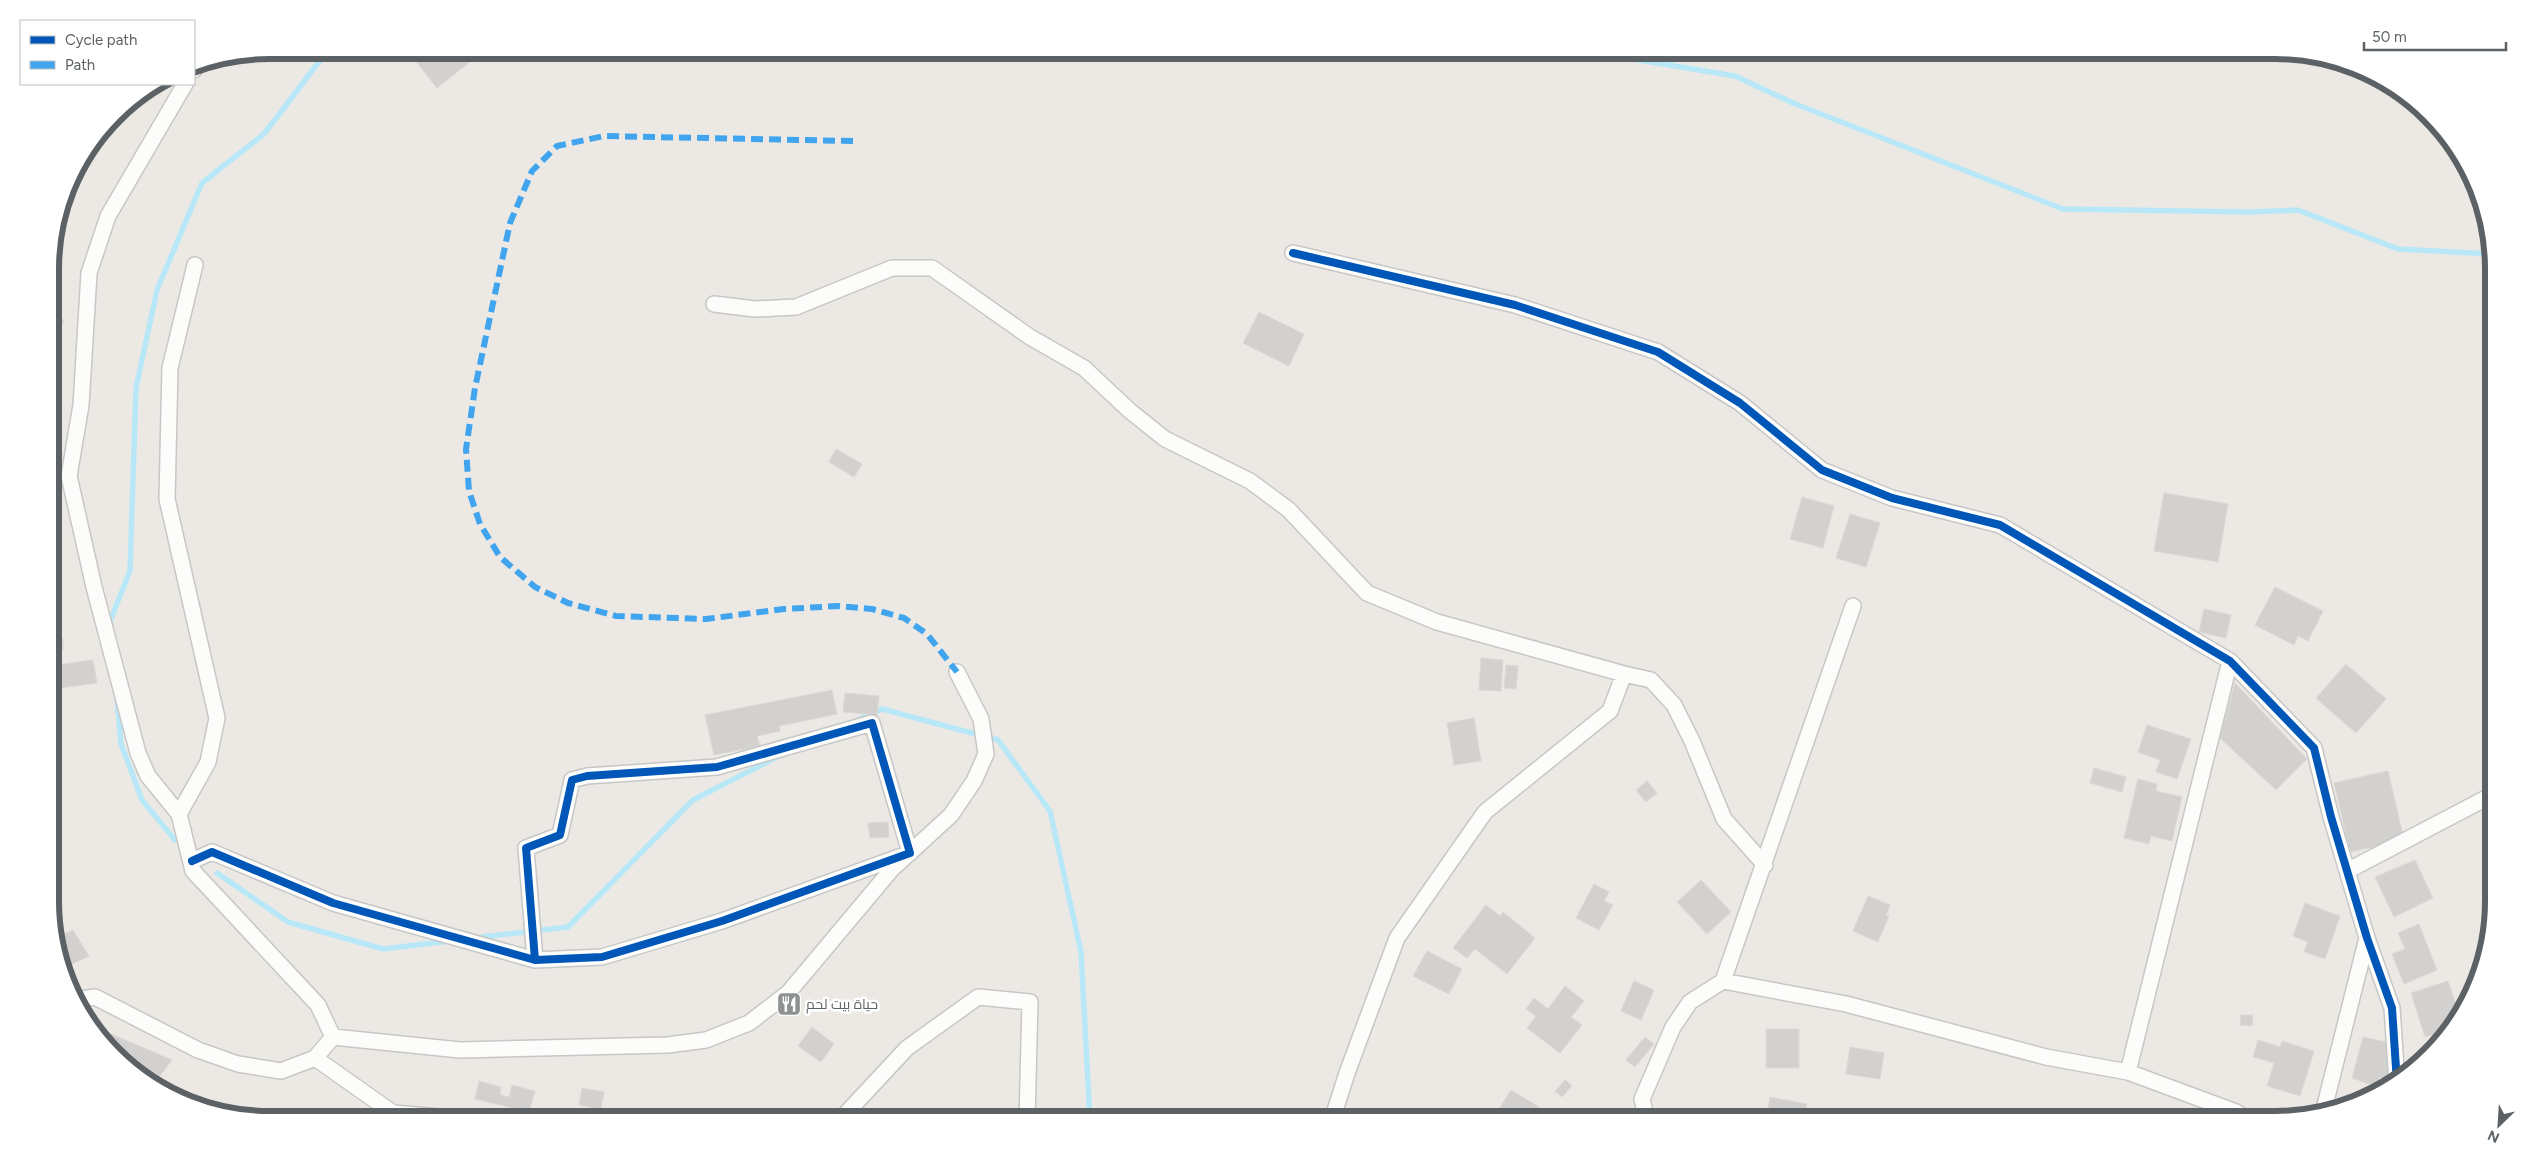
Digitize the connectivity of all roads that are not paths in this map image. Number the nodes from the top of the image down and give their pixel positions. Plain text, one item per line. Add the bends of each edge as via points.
1 (184, 85) edge
2 (1293, 253) dead end
3 (196, 265) dead end
4 (714, 304) dead end
5 (1853, 606) dead end
6 (2230, 661) junction
7 (957, 672) dead end
8 (1624, 674) junction
9 (2485, 799) edge
10 (179, 814) junction
11 (910, 853) junction
12 (192, 861) junction
13 (1764, 865) junction
14 (2347, 871) junction
15 (2367, 938) junction
16 (536, 960) junction
17 (1723, 981) junction
18 (83, 999) edge
19 (333, 1037) junction
20 (315, 1058) junction
21 (2128, 1072) junction
22 (2396, 1073) edge
23 (2325, 1105) edge
24 (390, 1111) edge
25 (849, 1111) edge
26 (1027, 1111) edge
27 (1335, 1111) edge
28 (1645, 1111) edge
29 (2233, 1111) edge

1 - 10 street via 108,216 89,273 81,405 69,476 94,587 138,753 148,776
2 - 6 street via 1515,305 1658,352 1740,403 1822,470 1892,498 2000,525
3 - 10 street via 170,368 167,499 218,718 208,762
4 - 8 street via 756,309 796,308 892,268 932,268 1030,336 1084,368 1130,412 1166,439 1250,481 1289,510 1368,593 1437,622
5 - 13 street
6 - 14 street via 2314,748
6 - 21 street
7 - 11 street via 981,719 986,754 974,781 951,815
8 - 13 street via 1651,680 1674,706 1724,819
8 - 27 street via 1610,712 1485,812 1397,938
9 - 14 street
10 - 12 street
11 - 16 street via 722,921 602,957
11 - 16 street via 872,723 717,766 586,776 572,780 560,835 526,848
11 - 19 street via 892,869 788,993 749,1023 706,1040 668,1045 460,1050
12 - 16 street via 212,852 333,903
12 - 19 street via 193,871 318,1005
13 - 17 street
14 - 15 street
15 - 22 street via 2392,1008
15 - 23 street
17 - 21 street via 1846,1004 2046,1057
17 - 28 street via 1690,1002 1673,1027 1642,1099
18 - 20 street via 95,997 198,1050 238,1064 282,1071
19 - 20 street
20 - 24 street
21 - 29 street
25 - 26 street via 906,1048 978,997 1030,1002

